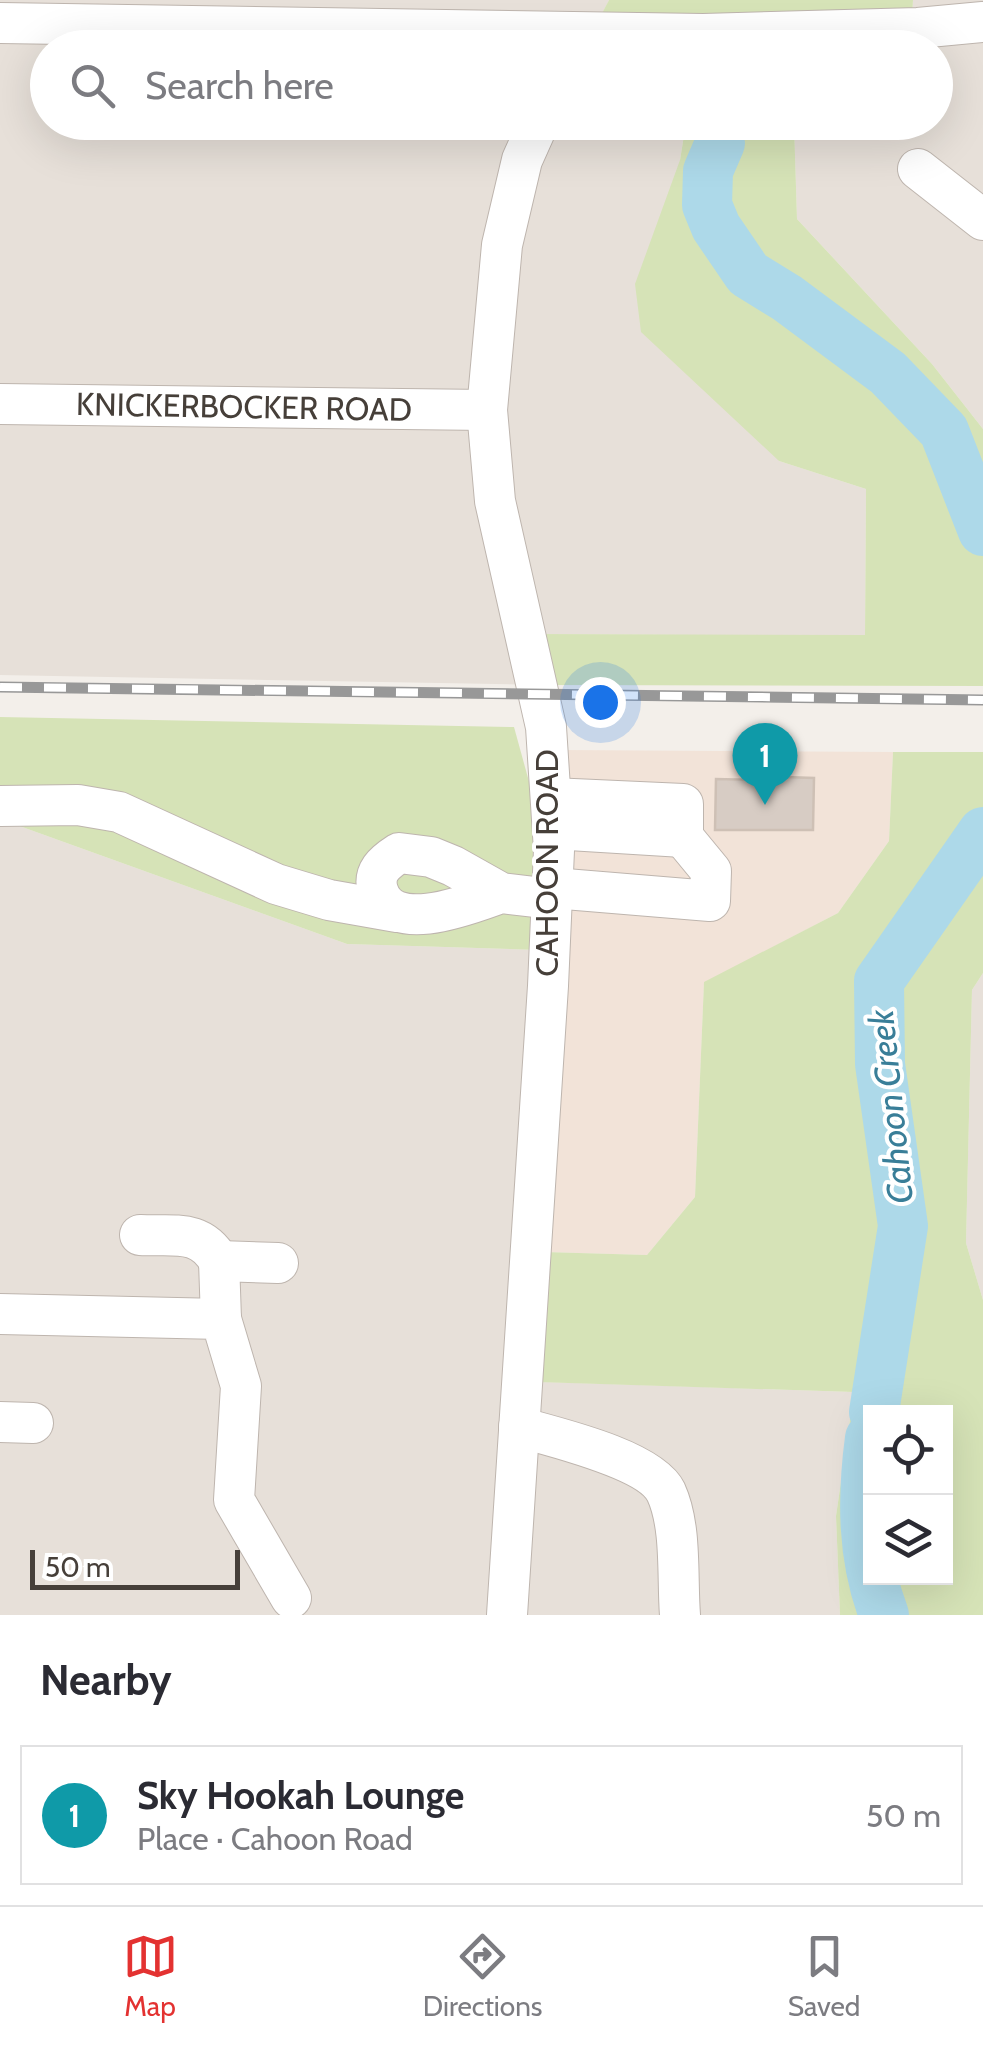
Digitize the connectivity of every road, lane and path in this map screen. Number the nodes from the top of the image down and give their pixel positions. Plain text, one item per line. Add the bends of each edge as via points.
1 (983, 22) edge
2 (0, 23) edge
3 (582, 26) edge
4 (642, 30) edge
5 (846, 30) edge
6 (531, 140) edge
7 (918, 168) dead end
8 (983, 220) edge
9 (0, 404) edge
10 (487, 410) junction
11 (0, 806) edge
12 (552, 814) junction
13 (501, 893) junction
14 (552, 893) junction
15 (396, 912) junction
16 (140, 1236) dead end
17 (219, 1261) junction
18 (278, 1263) dead end
19 (0, 1314) edge
20 (221, 1319) junction
21 (519, 1426) junction
22 (292, 1598) dead end
23 (506, 1615) edge
24 (680, 1615) edge

1 - 5 street
2 - 3 street
3 - 4 street
6 - 10 street, CAHOON ROAD via 502,244
7 - 8 street
9 - 10 street, KNICKERBOCKER ROAD
10 - 12 street, CAHOON ROAD via 495,501 540,695
11 - 15 street via 119,812 276,884
12 - 14 street, CAHOON ROAD
12 - 14 street via 683,804 683,837 711,870 710,901
13 - 14 street
13 - 15 street via 456,909
13 - 15 street via 453,866 399,853 382,865 376,884
14 - 21 street, CAHOON ROAD
16 - 17 street via 198,1237
17 - 18 street
17 - 20 street
19 - 20 street
20 - 22 street via 241,1386 234,1500
21 - 23 street, CAHOON ROAD
21 - 24 street via 618,1456 664,1487 673,1515

